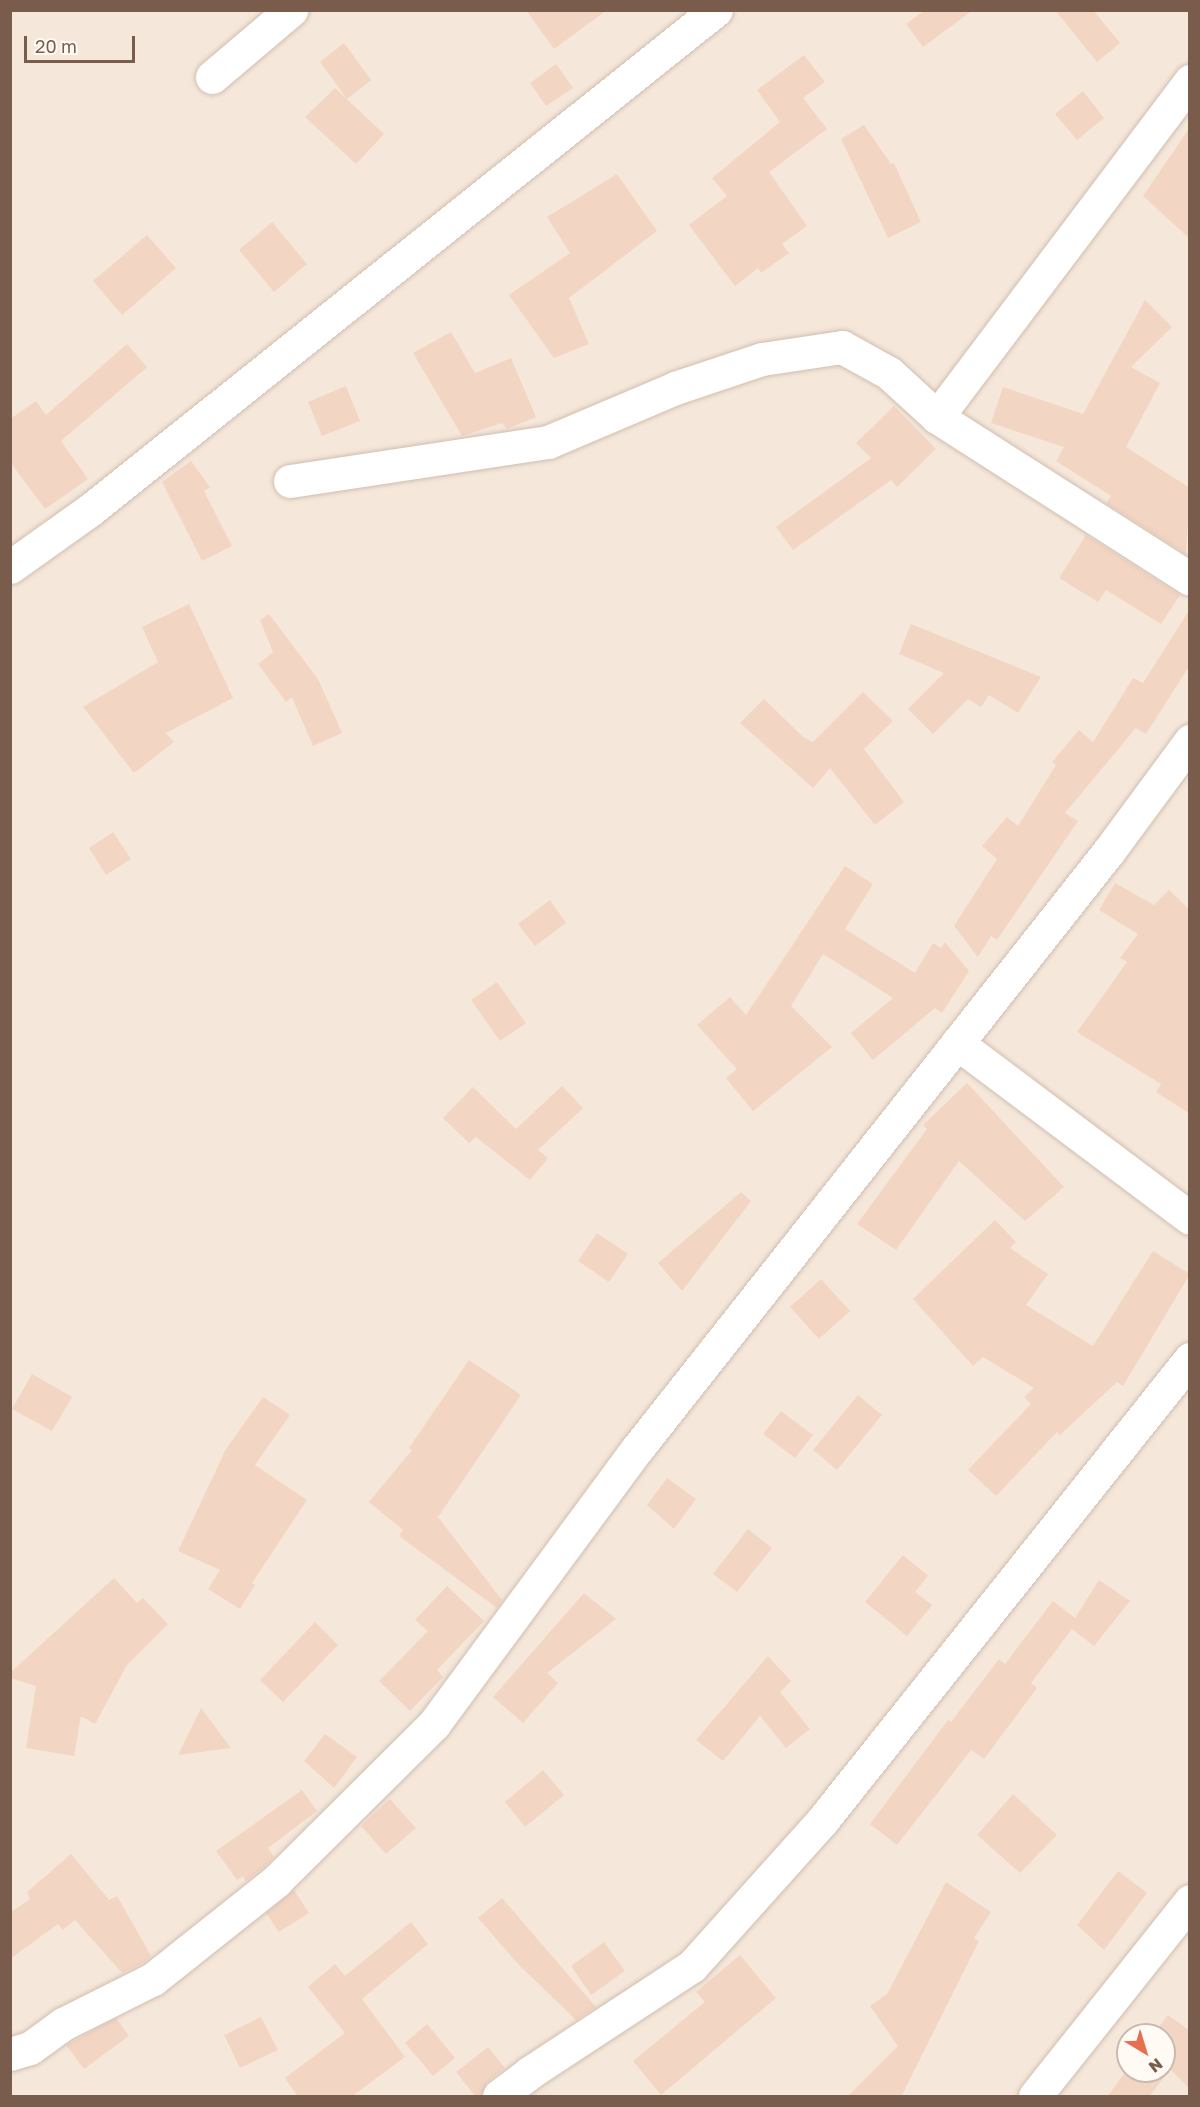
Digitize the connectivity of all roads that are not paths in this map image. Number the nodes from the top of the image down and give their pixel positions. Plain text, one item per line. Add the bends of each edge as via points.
1 (291, 10) edge
2 (716, 10) edge
3 (212, 77) dead end
4 (1190, 81) edge
5 (937, 417) junction
6 (290, 481) dead end
7 (10, 567) edge
8 (1190, 579) edge
9 (1190, 741) edge
10 (957, 1043) junction
11 (1190, 1218) edge
12 (1190, 1359) edge
13 (1190, 1901) edge
14 (10, 2054) edge
15 (499, 2097) edge
16 (1035, 2097) edge

1 - 3 street
2 - 7 street via 90,510
4 - 5 street
5 - 6 street via 889,373 842,347 762,359 675,388 548,442
5 - 8 street
9 - 10 street
10 - 11 street
10 - 14 street via 637,1449 434,1724 276,1881 153,1979 63,2024 30,2048
12 - 15 street via 822,1821 692,1966 529,2073
13 - 16 street

